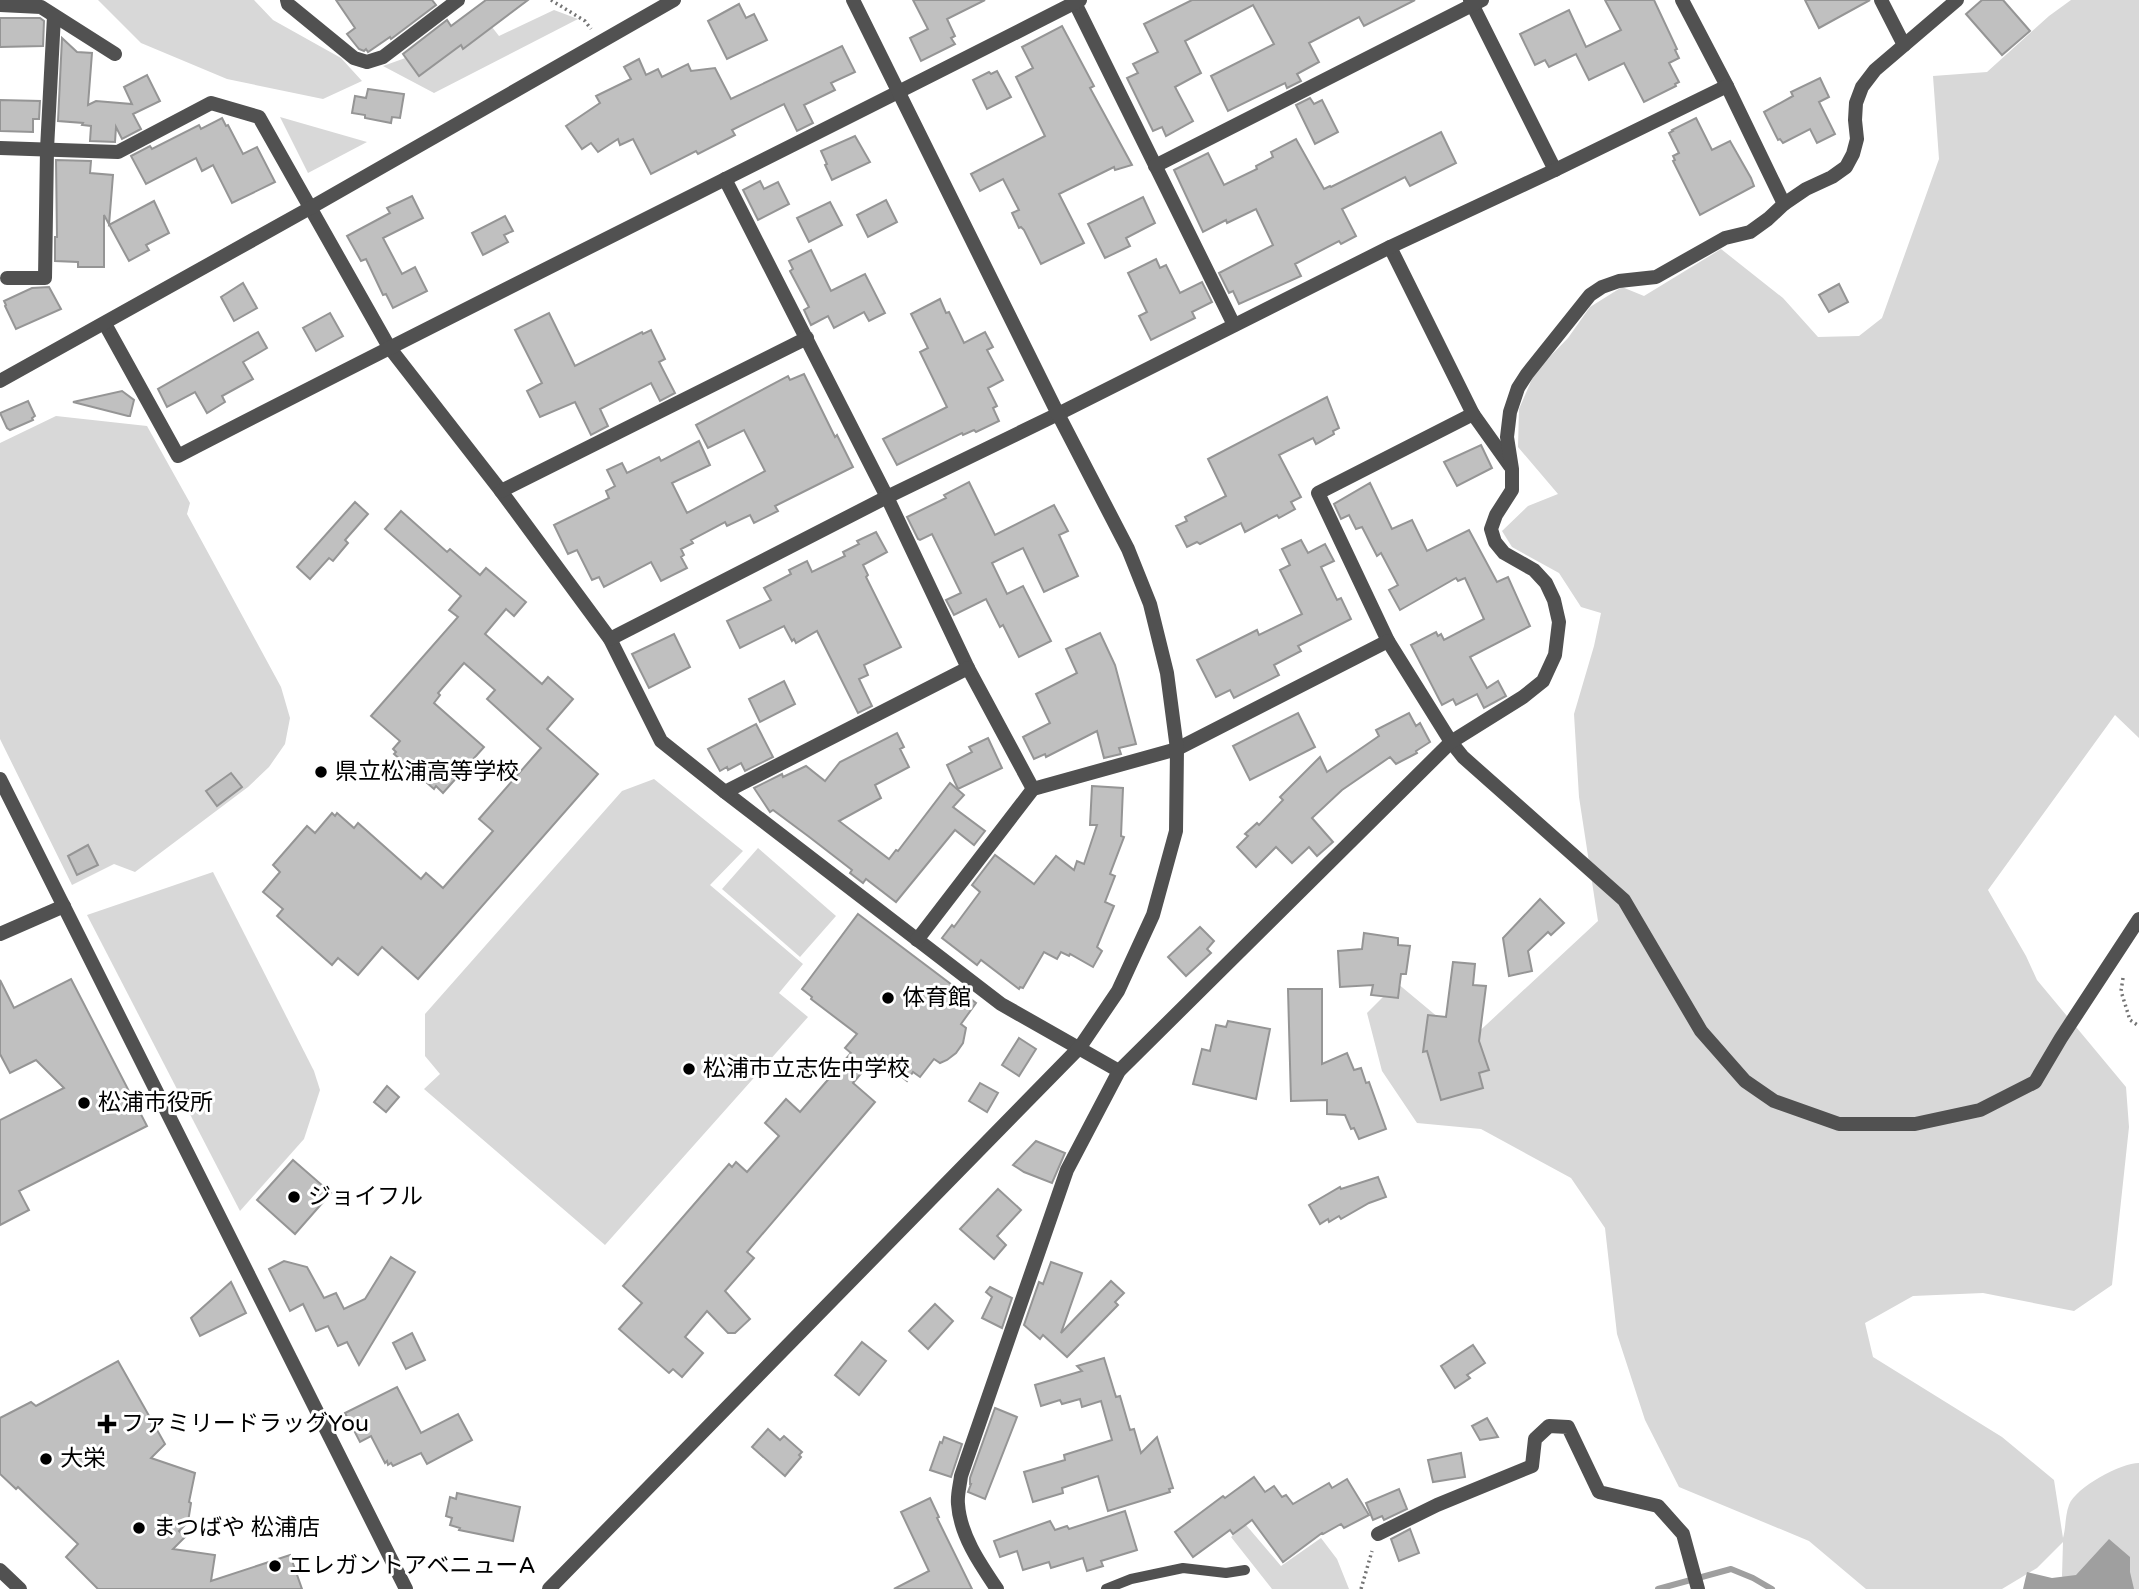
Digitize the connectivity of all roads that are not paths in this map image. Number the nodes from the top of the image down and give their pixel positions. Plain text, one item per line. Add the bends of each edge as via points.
1 (287, 0) edge
2 (458, 0) edge
3 (674, 0) edge
4 (853, 0) edge
5 (1682, 0) edge
6 (1881, 0) edge
7 (1957, 0) edge
8 (1077, 1) edge
9 (1475, 2) edge
10 (0, 5) edge
11 (54, 16) junction
12 (1904, 44) junction
13 (115, 54) dead end
14 (1727, 86) junction
15 (900, 92) junction
16 (0, 148) edge
17 (47, 149) junction
18 (1155, 166) junction
19 (1555, 170) junction
20 (725, 179) junction
21 (1784, 204) junction
22 (310, 208) junction
23 (1390, 247) junction
24 (6, 278) dead end
25 (105, 324) junction
26 (1234, 325) junction
27 (807, 338) junction
28 (389, 347) junction
29 (0, 381) edge
30 (1058, 414) junction
31 (1474, 414) junction
32 (1512, 469) junction
33 (501, 491) junction
34 (887, 497) junction
35 (610, 639) junction
36 (1388, 641) junction
37 (968, 668) junction
38 (1451, 742) junction
39 (1177, 749) junction
40 (0, 779) edge
41 (1032, 789) junction
42 (725, 792) junction
43 (64, 906) junction
44 (2139, 919) edge
45 (0, 934) edge
46 (917, 940) junction
47 (1080, 1047) junction
48 (1119, 1071) junction
49 (1377, 1534) road end
50 (0, 1570) edge
51 (1245, 1570) dead end
52 (19, 1589) edge
53 (406, 1589) edge
54 (549, 1589) edge
55 (997, 1589) edge
56 (1106, 1589) edge
57 (1698, 1589) edge

1 - 2 street via 354,58 368,62 383,57
3 - 22 street
4 - 15 street
5 - 14 street
6 - 12 street
7 - 12 street
8 - 15 street
8 - 18 street
9 - 18 street
9 - 19 street
10 - 11 street via 41,7
11 - 13 street
11 - 17 street
12 - 21 street via 1861,88 1856,103 1857,139 1846,167
14 - 19 street
14 - 21 street
15 - 20 street
15 - 30 street
16 - 17 street
17 - 22 street via 118,152 211,103 259,117
17 - 24 street via 45,278
18 - 26 street
19 - 23 street
20 - 27 street
20 - 28 street
21 - 32 street via 1750,232 1725,238 1656,277 1619,281 1590,295 1518,388 1507,437
22 - 25 street
22 - 28 street
23 - 26 street
23 - 31 street
25 - 28 street via 178,456
25 - 29 street
26 - 30 street
27 - 33 street
27 - 34 street
28 - 33 street
30 - 34 street
30 - 39 street via 1128,549 1150,604 1167,673
31 - 32 street
31 - 36 street via 1318,493
32 - 38 street via 1512,490 1492,528 1495,542 1546,583 1559,622 1555,655 1543,681 1523,698
33 - 35 street
34 - 35 street
34 - 37 street
35 - 42 street via 661,741
36 - 38 street
36 - 39 street
37 - 41 street
37 - 42 street
38 - 44 street via 1624,900 1701,1031 1745,1081 1774,1101 1839,1125 1914,1124 1980,1110 2035,1082
38 - 48 street
39 - 41 street
39 - 47 street via 1176,831 1153,915 1118,991
40 - 43 street
41 - 46 street
42 - 46 street
43 - 45 street
43 - 53 street
46 - 47 street via 1001,1004
47 - 48 street
47 - 54 street
48 - 55 street via 1068,1170 961,1476 958,1504 964,1533
49 - 57 street via 1532,1466 1535,1439 1549,1426 1568,1427 1599,1492 1658,1506 1683,1534
50 - 52 street
51 - 56 lane via 1226,1573 1183,1568

